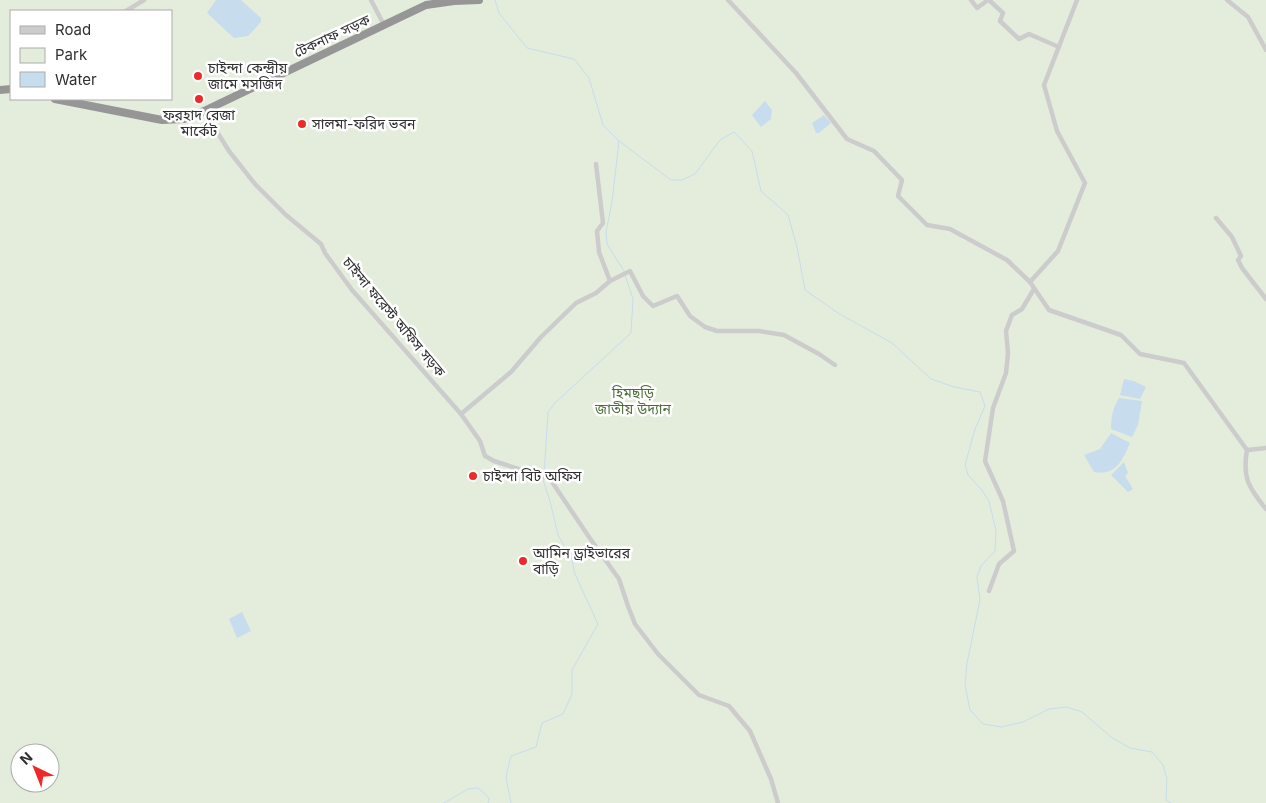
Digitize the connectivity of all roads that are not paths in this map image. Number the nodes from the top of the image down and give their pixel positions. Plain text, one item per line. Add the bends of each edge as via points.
1 (144, 0) edge
2 (371, 0) edge
3 (455, 0) edge
4 (466, 0) edge
5 (478, 0) edge
6 (728, 0) edge
7 (971, 0) edge
8 (989, 0) edge
9 (1077, 0) edge
10 (1227, 0) edge
11 (128, 10) edge
12 (384, 25) junction
13 (1059, 47) junction
14 (1266, 50) edge
15 (61, 100) edge
16 (204, 111) junction
17 (596, 164) dead end
18 (1216, 218) dead end
19 (610, 280) junction
20 (1030, 282) junction
21 (1034, 289) junction
22 (1266, 299) edge
23 (835, 365) dead end
24 (462, 414) junction
25 (1266, 448) edge
26 (1246, 450) junction
27 (1266, 509) edge
28 (989, 591) dead end
29 (778, 803) edge

1 - 11 street
2 - 12 street
3 - 4 highway, টেকনাফ সড়ক
3 - 12 highway, টেকনাফ সড়ক via 426,5
4 - 5 highway, টেকনাফ সড়ক
6 - 20 street via 796,73 847,139 874,151 902,180 898,196 927,225 950,230 1007,260
7 - 8 street via 977,8
8 - 13 street via 1004,13 1000,21 1019,39 1029,34
9 - 13 street
10 - 14 street via 1248,17
12 - 16 highway, টেকনাফ সড়ক
13 - 20 street via 1044,85 1057,131 1085,183 1058,251
15 - 16 highway, টেকনাফ সড়ক via 162,120 184,119
16 - 24 street, চাইন্দা ফরেস্ট অফিস সড়ক via 255,184 321,244 352,290
17 - 19 street via 603,223 597,231
18 - 22 street via 1232,237 1241,256 1238,260 1242,268
19 - 23 street via 630,272 643,296 654,306 676,296 690,316 705,327 717,331 759,331 784,335
19 - 24 street via 596,293 576,303 511,372
20 - 21 street
21 - 26 street via 1049,310 1120,335 1140,354 1184,364
21 - 28 street via 1022,309 1012,315 1006,331 1006,374 993,408 985,461 1003,501 1014,551 999,564
24 - 29 street, চাইন্দা ফরেস্ট অফিস সড়ক via 480,441 485,456 550,479 620,579 635,624 658,654 699,696 729,706 750,732
25 - 26 street
26 - 27 street via 1247,483

